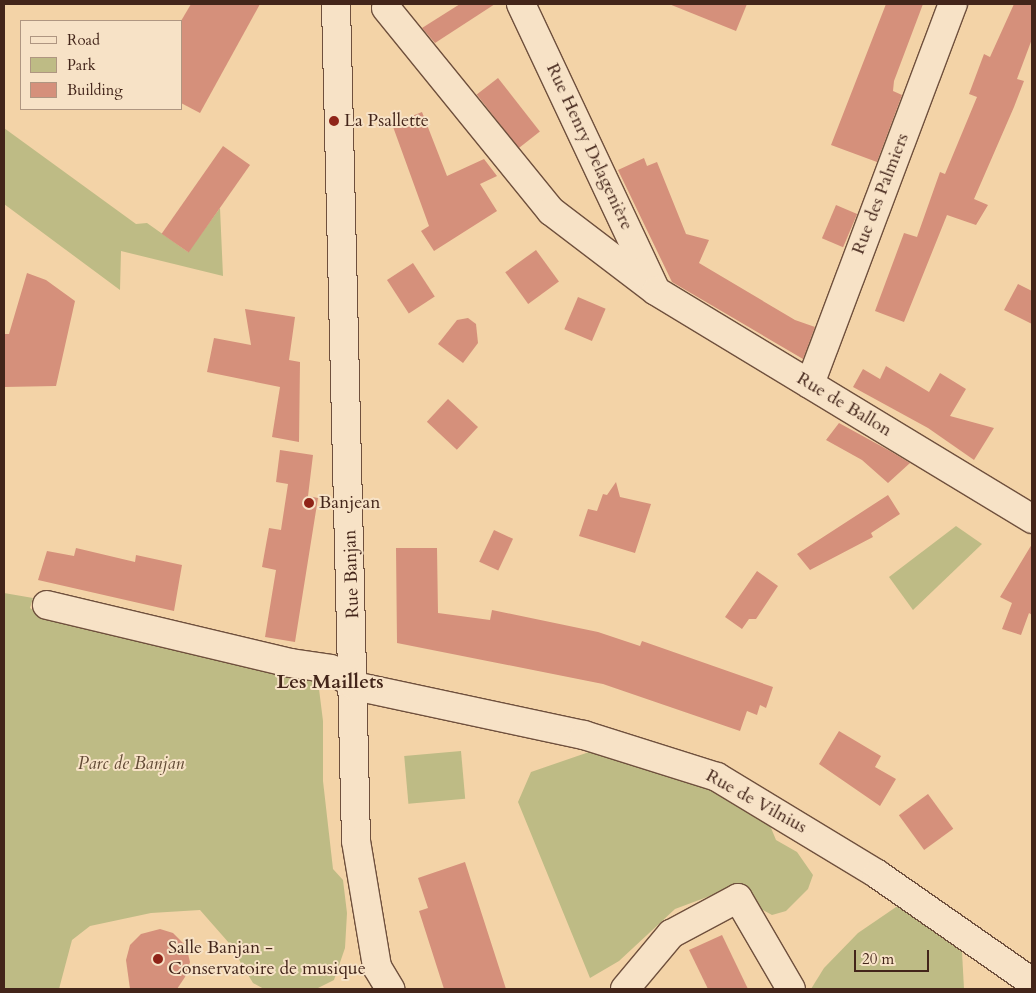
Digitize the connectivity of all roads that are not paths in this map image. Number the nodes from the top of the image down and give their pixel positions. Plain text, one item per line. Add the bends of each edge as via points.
1 (336, 4) edge
2 (521, 4) edge
3 (952, 4) edge
4 (386, 8) dead end
5 (656, 291) junction
6 (810, 384) junction
7 (1032, 519) edge
8 (48, 605) dead end
9 (355, 686) junction
10 (1032, 982) edge
11 (390, 989) edge
12 (625, 989) edge
13 (791, 989) edge

1 - 9 street, Rue Banjan
2 - 5 street, Rue Henry Delagenière
3 - 6 street, Rue des Palmiers
4 - 5 street, Rue de Ballon via 551,211
5 - 6 street, Rue de Ballon
6 - 7 street, Rue de Ballon
8 - 9 street via 291,663 331,669
9 - 10 street, Rue de Vilnius via 584,735 717,777 878,874
9 - 11 street, Rue Banjan via 356,841 377,967
12 - 13 street via 671,934 738,898

